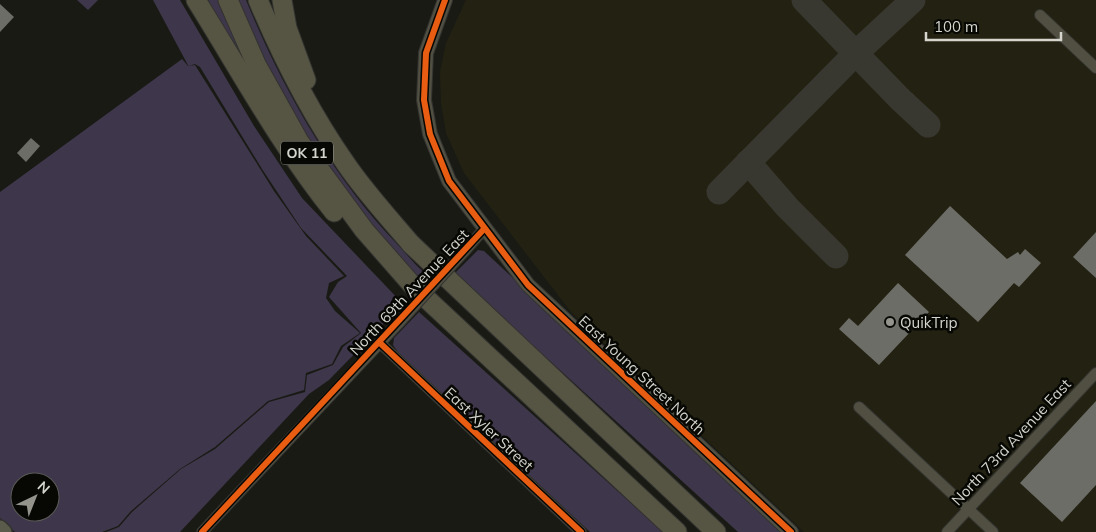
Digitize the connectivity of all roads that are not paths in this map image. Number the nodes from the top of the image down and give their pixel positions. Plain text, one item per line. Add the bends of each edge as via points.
1 (196, 0) edge
2 (228, 0) edge
3 (258, 0) edge
4 (282, 0) edge
5 (445, 0) edge
6 (1040, 16) dead end
7 (1096, 68) edge
8 (328, 137) junction
9 (484, 229) junction
10 (414, 287) junction
11 (380, 343) junction
12 (1096, 373) edge
13 (859, 407) dead end
14 (681, 499) junction
15 (968, 509) junction
16 (0, 528) edge
17 (4, 532) edge
18 (202, 532) edge
19 (581, 532) edge
20 (677, 532) edge
21 (716, 532) edge
22 (724, 532) edge
23 (791, 532) edge
24 (947, 532) edge
25 (993, 532) edge

1 - 10 highway via 311,184 376,260
2 - 10 highway, OK 11 via 256,64 300,143 358,223
3 - 8 highway, OK 11 via 287,66
4 - 8 highway via 294,49
5 - 9 street, North 69th Avenue East via 426,53 426,118 449,181
6 - 7 street
8 - 14 highway, OK 11 via 373,200 411,244
9 - 11 street, North 69th Avenue East, bridge
9 - 23 street, East Young Street North via 528,285
10 - 20 highway, OK 11
11 - 18 street, North 69th Avenue East
11 - 19 street, East Xyler Street
12 - 15 street, North 73rd Avenue East
13 - 15 street
14 - 21 highway, OK 11
14 - 22 highway
15 - 24 street, North 73rd Avenue East
15 - 25 street
16 - 17 main road

